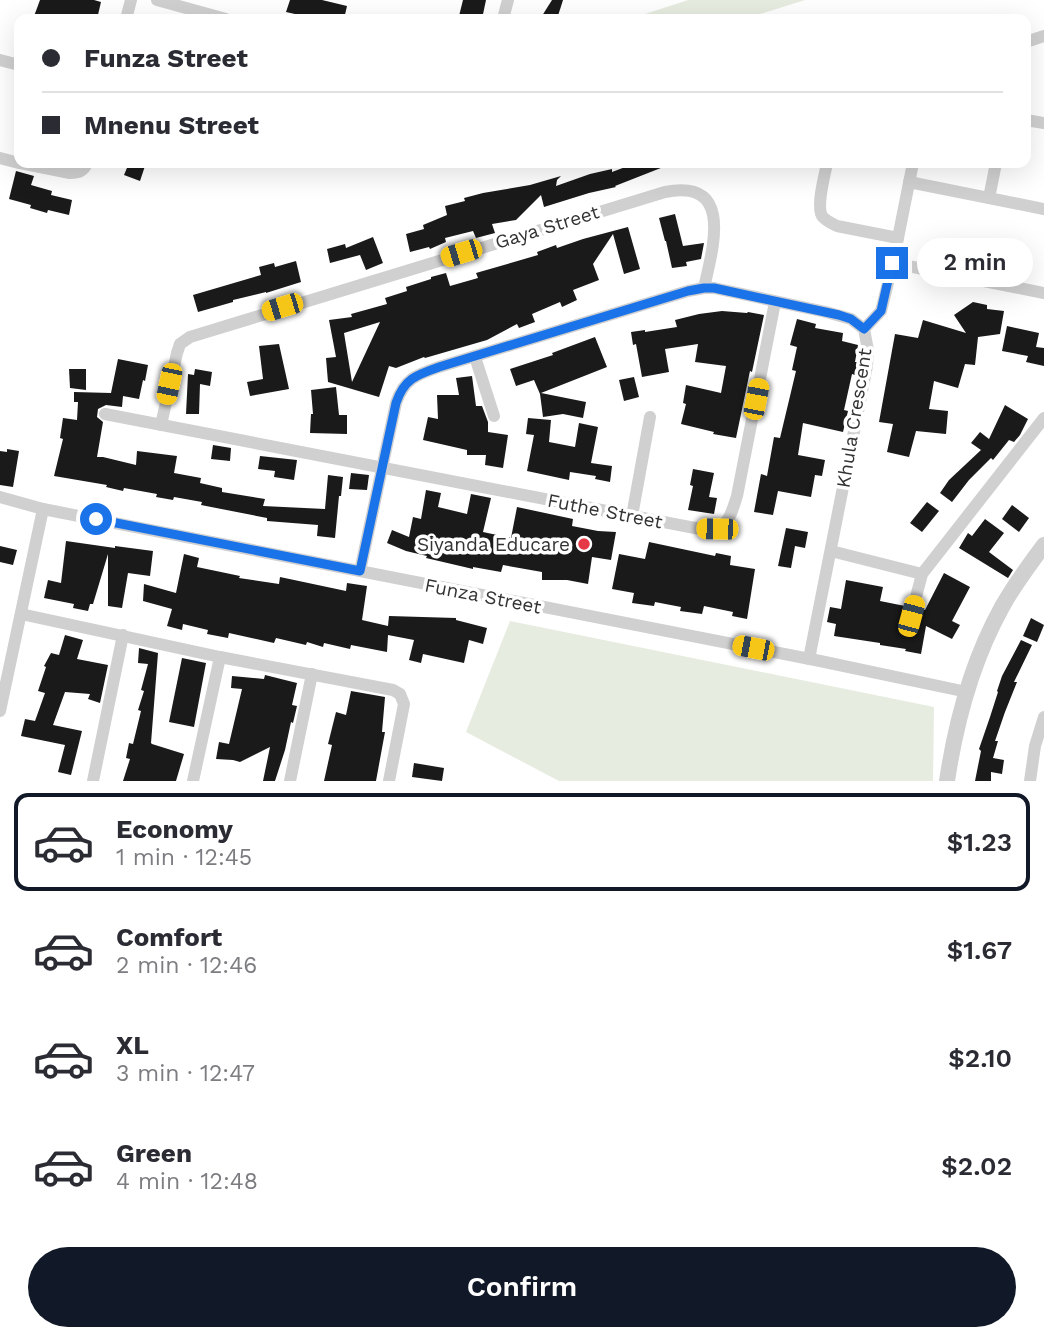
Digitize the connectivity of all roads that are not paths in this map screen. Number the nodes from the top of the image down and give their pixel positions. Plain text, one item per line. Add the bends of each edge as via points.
1 (157, 0) edge
2 (208, 14) edge
3 (45, 168) edge
4 (84, 168) edge
5 (826, 168) edge
6 (912, 168) edge
7 (995, 168) edge
8 (909, 182) junction
9 (989, 198) junction
10 (1044, 209) edge
11 (898, 238) junction
12 (892, 263) junction
13 (704, 288) junction
14 (1044, 293) edge
15 (775, 302) junction
16 (864, 329) junction
17 (475, 357) junction
18 (105, 414) dead end
19 (494, 416) dead end
20 (650, 417) dead end
21 (1044, 418) edge
22 (161, 425) junction
23 (383, 468) junction
24 (0, 497) edge
25 (43, 509) junction
26 (632, 516) junction
27 (1044, 545) edge
28 (831, 551) junction
29 (360, 571) junction
30 (922, 574) junction
31 (21, 614) junction
32 (911, 616) dead end
33 (123, 635) junction
34 (220, 657) junction
35 (809, 659) junction
36 (312, 674) junction
37 (967, 692) junction
38 (0, 711) edge
39 (1044, 717) edge
40 (1040, 746) edge
41 (93, 781) edge
42 (193, 781) edge
43 (290, 781) edge
44 (389, 781) edge
45 (947, 781) edge
46 (1030, 781) edge

1 - 2 street
3 - 4 street via 70,173
5 - 11 street via 820,210 828,222
6 - 8 street
7 - 9 street
8 - 9 street
8 - 11 street
9 - 10 street
11 - 12 street
12 - 14 street
12 - 16 street via 881,311
13 - 15 street, Khula Crescent
13 - 17 street, Khula Crescent
13 - 22 street, Gaya Street via 714,214 698,193 665,192 190,337 177,353
15 - 16 street, Khula Crescent via 839,315
15 - 26 street, Futhe Street via 730,519 717,529 700,529
16 - 28 street, Khula Crescent via 867,366
17 - 19 street
17 - 23 street, Khula Crescent via 408,381 396,403
18 - 22 street
20 - 26 street
21 - 30 street
22 - 23 street
23 - 26 street, Futhe Street
23 - 29 street, Khula Crescent
24 - 25 street, Funza Street
25 - 29 street, Funza Street
25 - 31 street
27 - 37 street via 1001,608
28 - 30 street
28 - 35 street, Khula Crescent
29 - 35 street, Funza Street
30 - 32 street
31 - 33 street
31 - 38 street
33 - 34 street
33 - 41 street
34 - 36 street
34 - 42 street
35 - 37 street, Funza Street
36 - 43 street
36 - 44 street via 400,694 403,713
37 - 45 street
39 - 40 street
40 - 46 street

